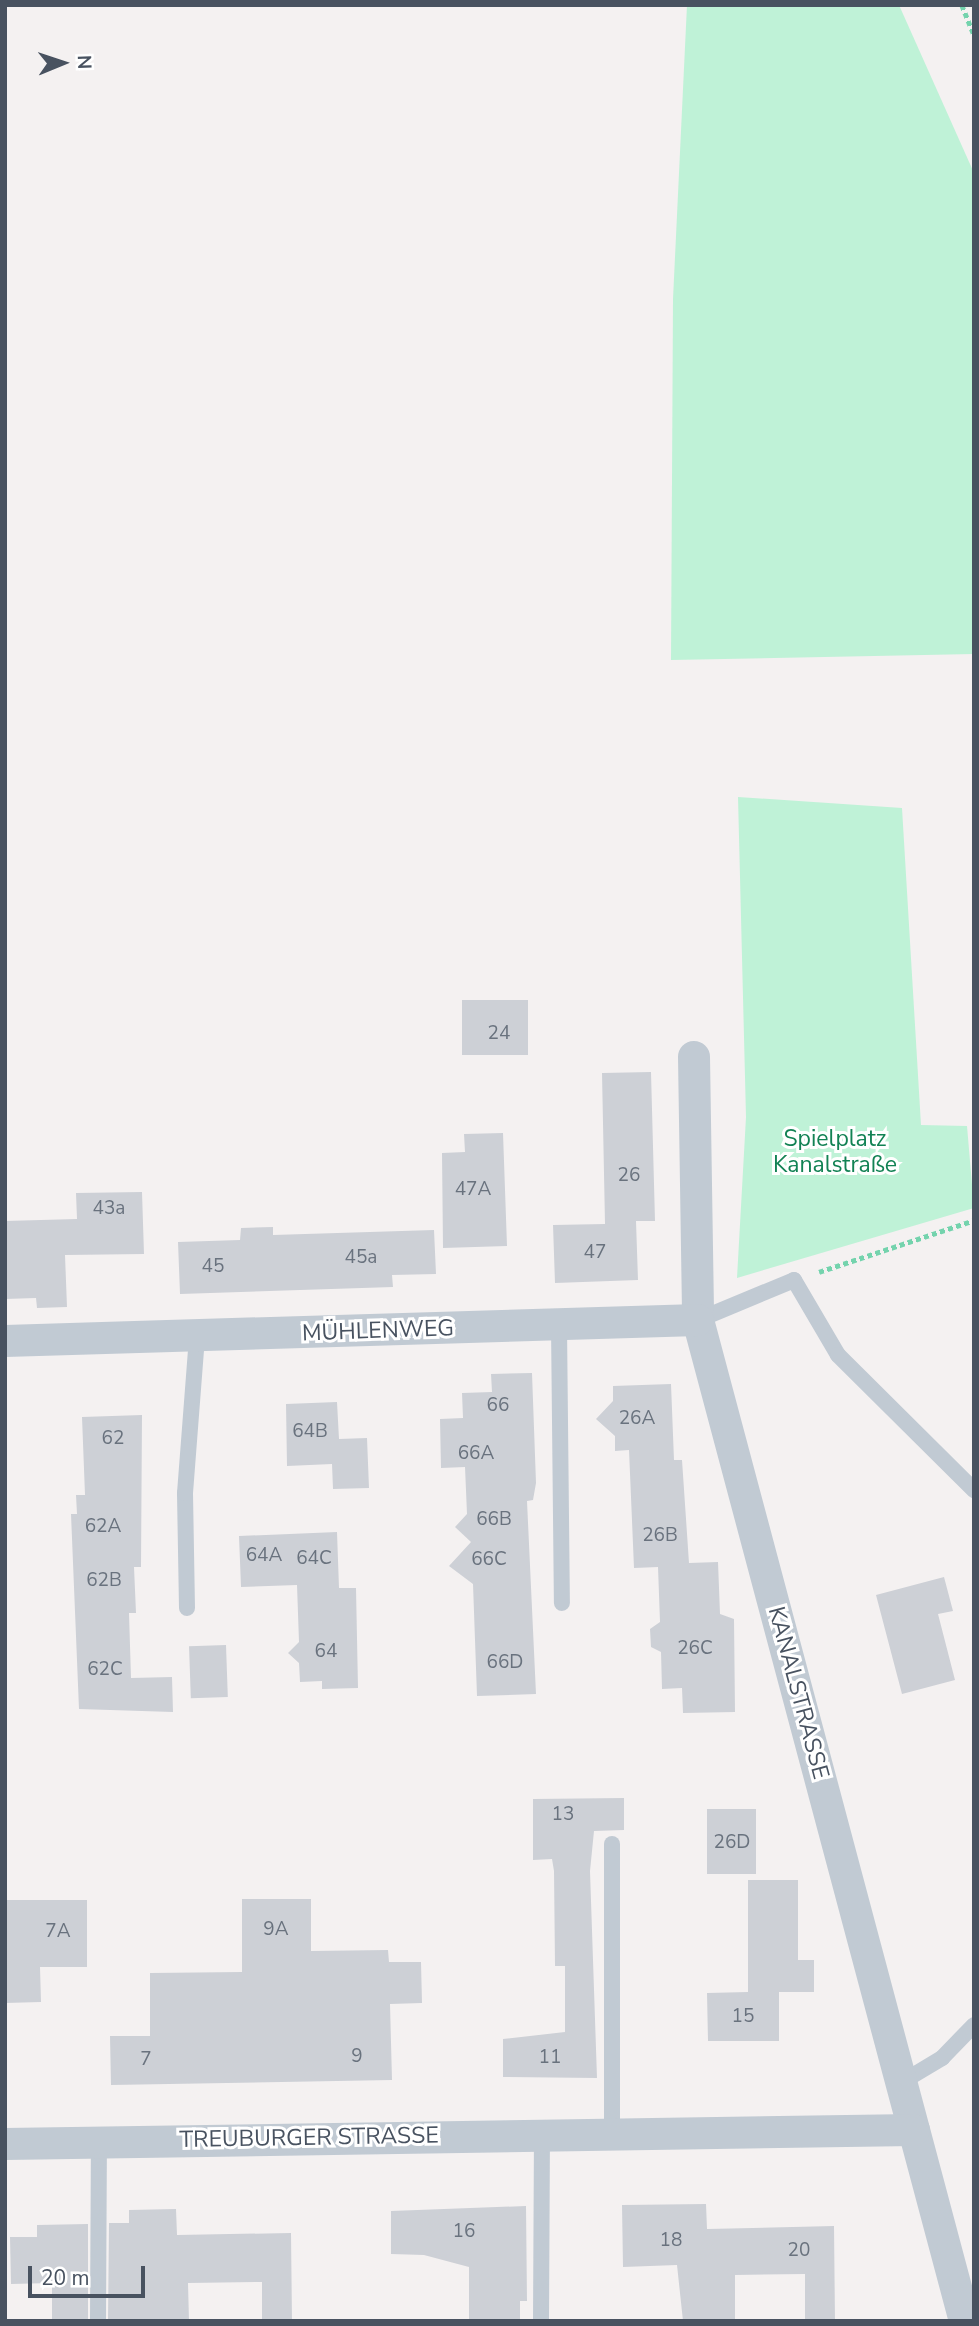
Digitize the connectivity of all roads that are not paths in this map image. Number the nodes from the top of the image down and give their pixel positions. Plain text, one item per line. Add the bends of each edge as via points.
1 (694, 1057) dead end
2 (698, 1320) junction
3 (559, 1326) junction
4 (197, 1336) junction
5 (5, 1341) edge
6 (974, 1490) edge
7 (562, 1604) dead end
8 (187, 1608) dead end
9 (612, 1844) dead end
10 (974, 2025) edge
11 (902, 2082) junction
12 (914, 2130) junction
13 (612, 2132) junction
14 (542, 2133) junction
15 (99, 2142) junction
16 (5, 2144) edge
17 (98, 2321) edge
18 (541, 2321) edge
19 (965, 2321) edge

1 - 2 street, KANALSTRASSE
2 - 3 street, MÜHLENWEG
2 - 6 lane via 794,1280 838,1355
2 - 11 street, KANALSTRASSE
3 - 4 street, MÜHLENWEG
3 - 7 lane
4 - 5 street, MÜHLENWEG
4 - 8 lane via 185,1493
9 - 13 lane
10 - 11 lane via 942,2058
11 - 12 street, KANALSTRASSE
12 - 13 street, TREUBURGER STRASSE
12 - 19 street, KANALSTRASSE
13 - 14 street, TREUBURGER STRASSE
14 - 15 street, TREUBURGER STRASSE
14 - 18 lane
15 - 16 street, TREUBURGER STRASSE
15 - 17 lane

